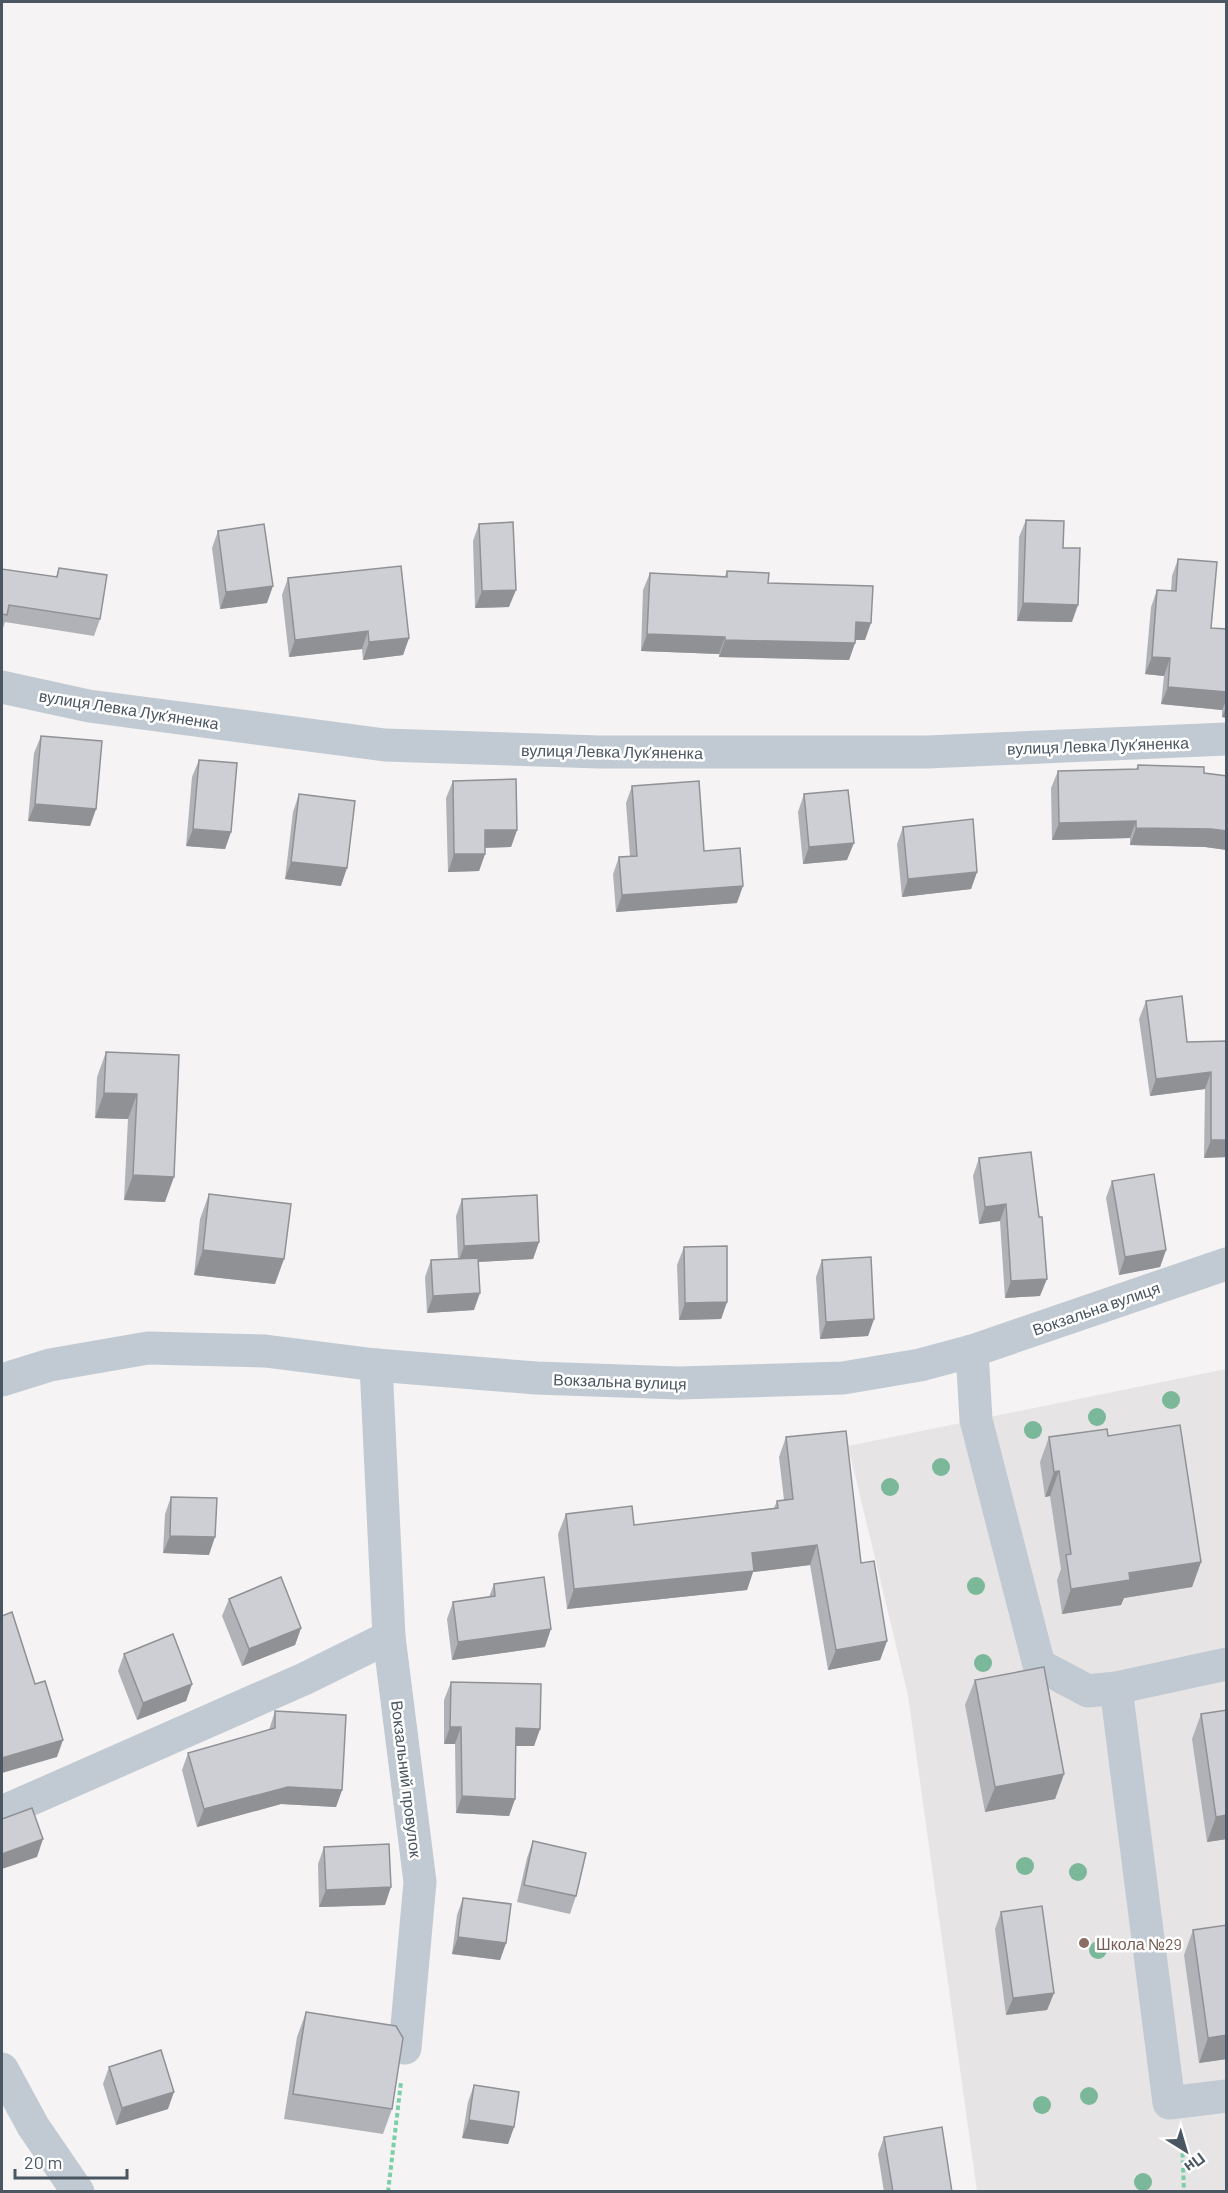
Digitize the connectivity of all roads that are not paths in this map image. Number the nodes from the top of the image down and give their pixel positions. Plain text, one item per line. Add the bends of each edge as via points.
1 (2, 687) edge
2 (1227, 740) edge
3 (1227, 1264) edge
4 (972, 1351) junction
5 (376, 1365) junction
6 (2, 1380) edge
7 (389, 1637) junction
8 (1227, 1664) edge
9 (1116, 1688) junction
10 (2, 1812) edge
11 (405, 2048) road end
12 (2, 2069) edge
13 (1227, 2096) edge
14 (78, 2192) edge

1 - 2 street, вулиця Левка Лукʼяненка via 89,706 386,745 599,752 927,752
3 - 4 street, Вокзальна вулиця
4 - 5 street, Вокзальна вулиця via 920,1365 843,1378 679,1383 536,1378
4 - 9 street via 976,1420 1039,1665 1088,1691
5 - 6 street, Вокзальна вулиця via 265,1351 148,1348 50,1365
5 - 7 street, Вокзальний провулок
7 - 10 street via 304,1679
7 - 11 street, Вокзальний провулок via 420,1882
8 - 9 street
9 - 13 street via 1169,2103
12 - 14 street via 33,2127

